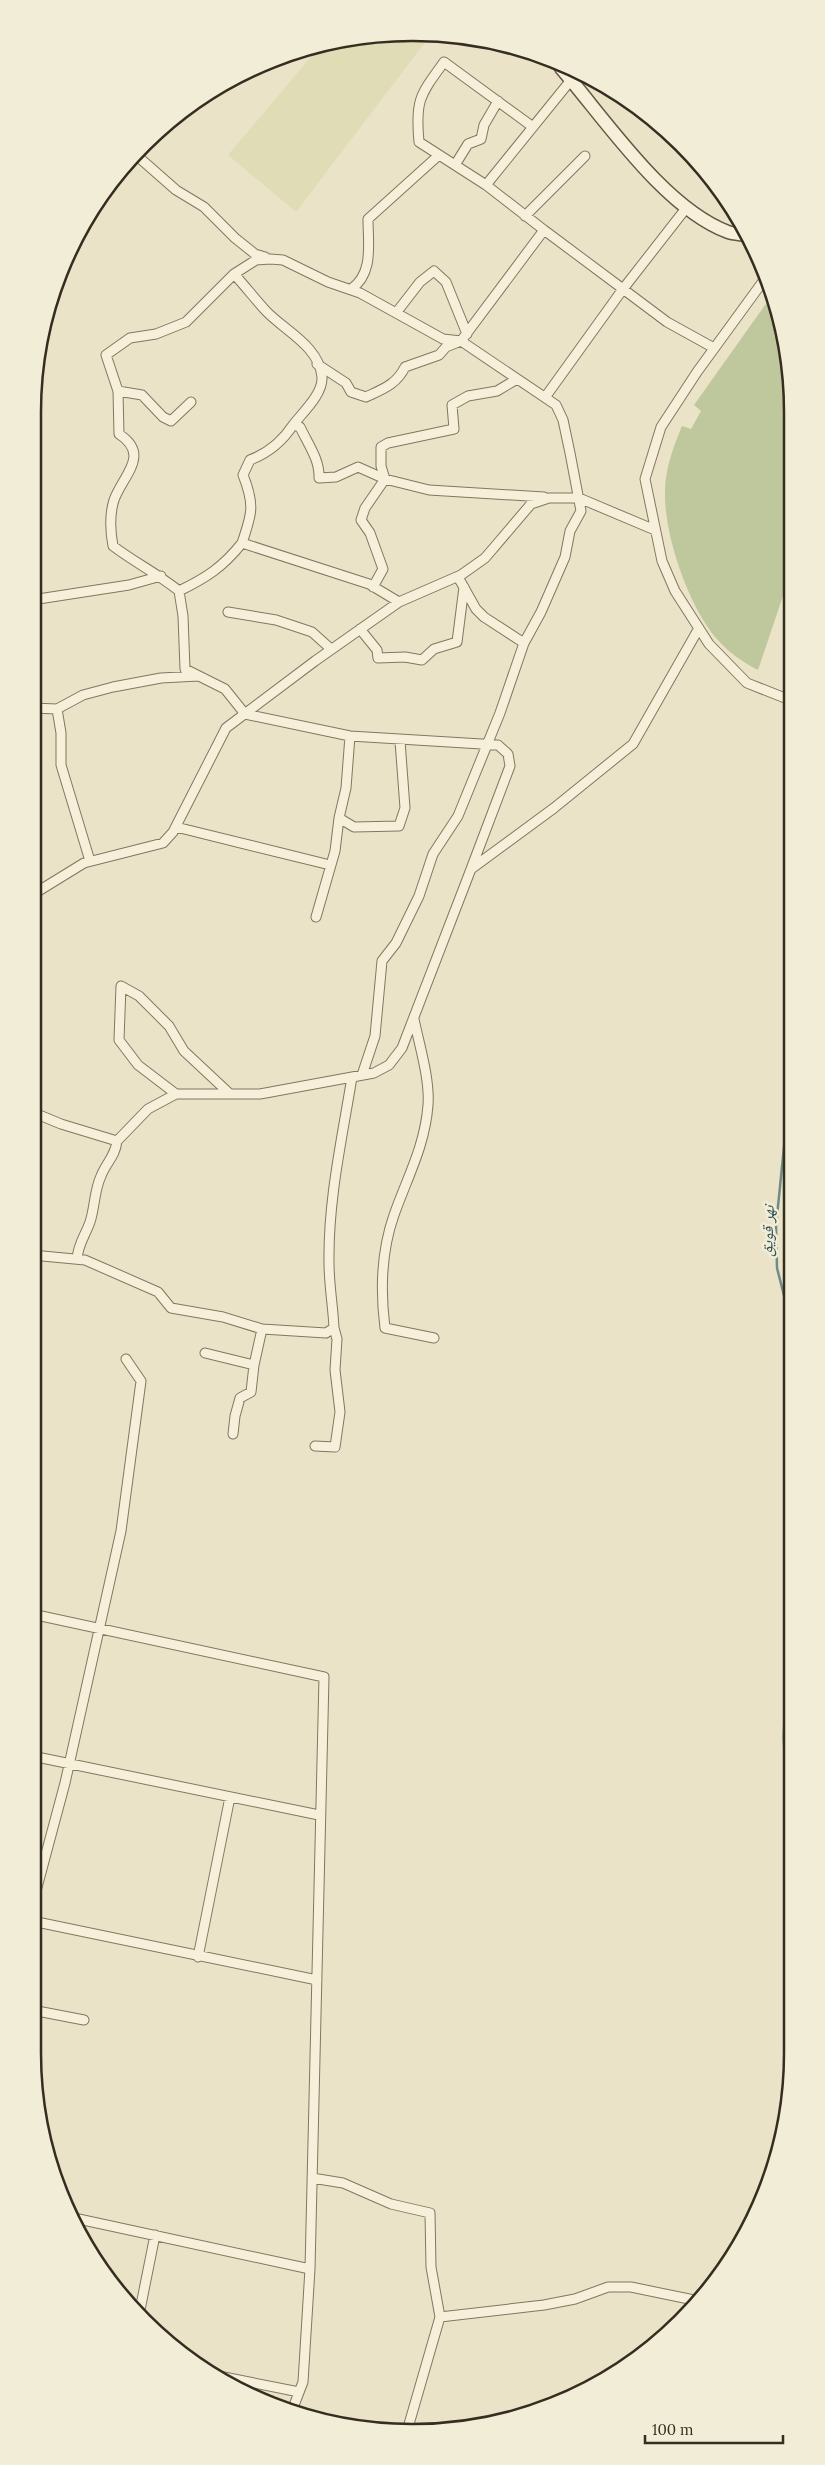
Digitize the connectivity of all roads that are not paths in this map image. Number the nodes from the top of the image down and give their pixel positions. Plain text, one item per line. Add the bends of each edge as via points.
1 (567, 76) edge
2 (571, 80) junction
3 (498, 101) junction
4 (533, 126) junction
5 (439, 155) junction
6 (586, 156) dead end
7 (141, 159) edge
8 (455, 165) junction
9 (486, 185) junction
10 (687, 207) junction
11 (525, 216) junction
12 (544, 230) junction
13 (737, 233) edge
14 (270, 258) junction
15 (234, 274) junction
16 (761, 285) edge
17 (351, 289) junction
18 (623, 289) junction
19 (396, 313) junction
20 (467, 334) junction
21 (461, 342) junction
22 (714, 348) junction
23 (317, 364) junction
24 (518, 379) junction
25 (118, 391) junction
26 (546, 396) junction
27 (191, 402) dead end
28 (293, 425) junction
29 (385, 479) junction
30 (549, 498) junction
31 (579, 498) junction
32 (654, 530) junction
33 (242, 543) junction
34 (161, 576) junction
35 (458, 577) junction
36 (464, 586) junction
37 (373, 587) junction
38 (179, 591) junction
39 (41, 599) edge
40 (399, 602) junction
41 (228, 612) dead end
42 (699, 628) junction
43 (360, 629) junction
44 (524, 643) junction
45 (331, 649) junction
46 (199, 676) junction
47 (784, 698) edge
48 (41, 708) edge
49 (57, 709) junction
50 (245, 714) junction
51 (350, 736) junction
52 (400, 740) junction
53 (488, 744) junction
54 (339, 818) junction
55 (176, 826) junction
56 (90, 861) junction
57 (330, 865) junction
58 (471, 869) junction
59 (41, 890) edge
60 (316, 917) dead end
61 (414, 1018) junction
62 (362, 1075) junction
63 (352, 1078) junction
64 (176, 1094) junction
65 (230, 1094) junction
66 (41, 1116) edge
67 (117, 1140) junction
68 (41, 1256) edge
69 (77, 1259) junction
70 (334, 1328) junction
71 (262, 1330) junction
72 (434, 1338) dead end
73 (204, 1353) dead end
74 (126, 1359) dead end
75 (254, 1365) junction
76 (233, 1434) dead end
77 (315, 1446) dead end
78 (41, 1616) edge
79 (99, 1628) junction
80 (41, 1758) edge
81 (69, 1764) junction
82 (230, 1797) junction
83 (319, 1815) junction
84 (41, 1871) edge
85 (41, 1923) edge
86 (198, 1957) junction
87 (317, 1980) junction
88 (41, 2012) edge
89 (84, 2020) dead end
90 (312, 2178) junction
91 (81, 2220) edge
92 (155, 2235) junction
93 (310, 2269) junction
94 (690, 2299) edge
95 (141, 2305) edge
96 (440, 2317) junction
97 (236, 2379) edge
98 (299, 2392) junction
99 (294, 2404) edge
100 (409, 2424) edge

1 - 2 street
2 - 4 street
2 - 10 street via 638,160 670,195
3 - 4 street
3 - 5 street via 444,62 425,88 416,112 419,142
3 - 8 street via 484,124 481,138 468,144
4 - 9 street
5 - 8 street
5 - 17 street via 368,219 368,264 359,284
6 - 11 street
7 - 14 street via 176,190 204,207 251,250
8 - 9 street
9 - 11 street
10 - 13 street via 729,233
10 - 18 street
11 - 12 street
12 - 18 street
12 - 20 street
14 - 15 street via 256,260
14 - 17 street via 283,260 328,282
15 - 23 street via 267,312 302,341
15 - 25 street via 186,322 156,334 130,338 106,355
16 - 22 street
17 - 19 street
18 - 22 street via 678,328
18 - 26 street
19 - 20 street via 420,282 434,270 446,282
19 - 21 street via 443,339
20 - 21 street
21 - 23 street via 405,367 400,378 366,397 351,392 346,383
21 - 24 street
22 - 32 street via 661,427 645,479
23 - 28 street via 322,377 318,393
24 - 26 street
24 - 29 street via 496,391 468,396 452,405 454,429 381,447
25 - 27 street via 142,395 171,421
25 - 34 street via 119,434 130,442 134,460 114,502 110,529 113,546
26 - 31 street via 556,405 563,420
28 - 29 street via 300,427 313,453 319,478 336,477 358,467
28 - 33 street via 281,443 250,460 243,475 252,514
29 - 30 street via 429,490
29 - 37 street via 365,508 361,520 383,569
30 - 31 street
30 - 35 street via 530,504 485,558
31 - 32 street
31 - 44 street via 581,511 570,531 565,557 542,612
32 - 42 street via 662,562 675,591
33 - 37 street
33 - 38 street via 208,576
34 - 38 street
34 - 39 street via 129,586
35 - 36 street
35 - 40 street
36 - 43 street via 457,642 434,649 422,660 378,658 377,650
36 - 44 street via 476,610
37 - 40 street
38 - 46 street via 185,669
40 - 43 street
41 - 45 street via 276,620 312,632
42 - 47 street via 709,644 747,683
42 - 58 street via 633,744
43 - 45 street
44 - 53 street
45 - 50 street
46 - 49 street via 161,678 113,687 83,694
46 - 50 street via 225,689
48 - 49 street
49 - 56 street via 61,765
50 - 51 street
50 - 55 street via 226,728
51 - 52 street
51 - 54 street via 346,788
52 - 53 street
52 - 54 street via 405,808 400,826 354,827
53 - 58 street via 498,745 508,754 510,766
53 - 62 street via 458,816 433,854 419,896 400,935 382,961 375,1036
54 - 57 street
55 - 56 street via 163,843
55 - 57 street
56 - 59 street
57 - 60 street
58 - 61 street
61 - 62 street via 402,1048 389,1065
61 - 72 street via 428,1104 416,1161 394,1215 383,1258 383,1308 385,1328
62 - 63 street
63 - 65 street via 260,1094
63 - 70 street via 332,1197 328,1264
64 - 65 street
64 - 65 street via 138,1064 119,1040 121,986 145,1002 169,1026 184,1051
64 - 67 street via 148,1109
66 - 67 street
67 - 69 street via 116,1152 101,1174
68 - 69 street
69 - 71 street via 158,1292 171,1308 223,1317
70 - 71 street via 326,1332
70 - 77 street via 340,1412 335,1447
71 - 75 street
73 - 75 street
74 - 79 street via 141,1381 121,1531
75 - 76 street via 251,1392 240,1398
78 - 79 street
79 - 81 street
79 - 83 street via 324,1677
80 - 81 street
81 - 82 street
81 - 84 street
82 - 83 street
82 - 86 street
83 - 87 street
85 - 86 street
86 - 87 street
87 - 90 street
88 - 89 street
90 - 93 street
90 - 96 street via 343,2183 392,2204 430,2212 431,2267
91 - 92 street
92 - 93 street
92 - 95 street
93 - 98 street via 303,2382
94 - 96 street via 631,2287 608,2287 575,2299 544,2305
96 - 100 street
97 - 98 street
98 - 99 street

